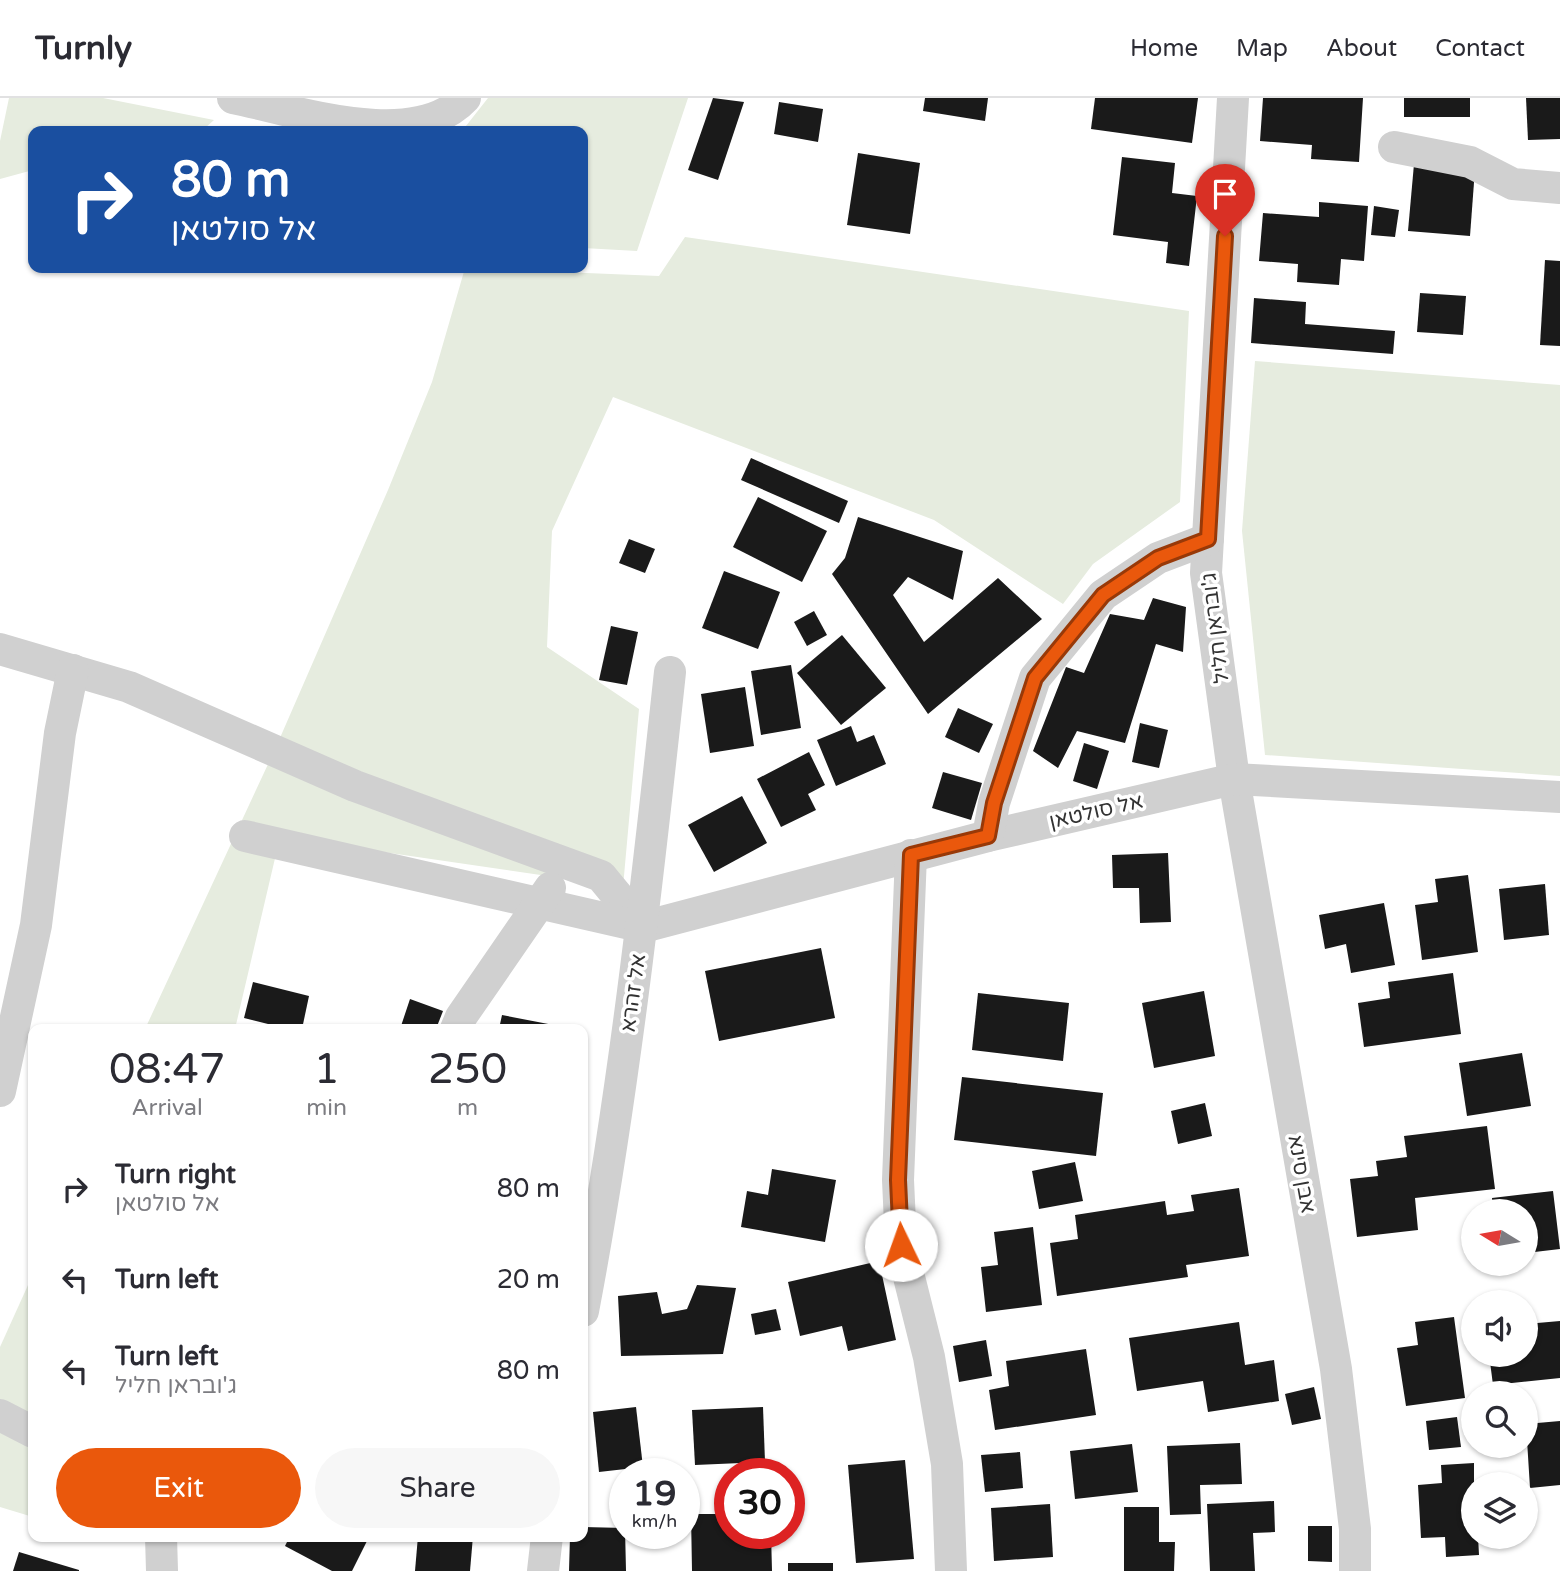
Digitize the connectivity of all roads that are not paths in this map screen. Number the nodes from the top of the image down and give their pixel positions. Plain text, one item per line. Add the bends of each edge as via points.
1 (233, 98) edge
2 (466, 98) edge
3 (1233, 98) edge
4 (1394, 147) dead end
5 (1560, 188) edge
6 (1208, 539) junction
7 (0, 649) edge
8 (74, 670) junction
9 (670, 673) dead end
10 (1234, 779) junction
11 (1560, 797) edge
12 (245, 836) dead end
13 (988, 836) junction
14 (911, 855) junction
15 (568, 862) junction
16 (540, 903) junction
17 (643, 927) junction
18 (458, 1024) edge
19 (0, 1091) edge
20 (588, 1285) edge
21 (0, 1415) edge
22 (28, 1429) edge
23 (161, 1542) edge
24 (546, 1542) edge
25 (162, 1571) edge
26 (543, 1571) edge
27 (951, 1571) edge
28 (1355, 1571) edge

1 - 2 street via 388,126 437,118
3 - 6 street, ג'ובראן חליל
4 - 5 street via 1470,162 1513,184
6 - 10 street, ג'ובראן חליל via 1206,573
6 - 13 street via 1158,558 1103,595 1035,678 994,803
7 - 8 street
8 - 15 street via 129,687 355,786
8 - 19 street via 60,733 36,925
9 - 17 street, אל זהרא
10 - 11 street, אל סולטאן
10 - 13 street, אל סולטאן
10 - 28 street, אבן סינא via 1336,1369 1355,1529
12 - 16 street
13 - 14 street, אל סולטאן
14 - 17 street, אל סולטאן
14 - 27 street via 898,1180 901,1245 929,1357 947,1464
15 - 16 street
15 - 17 street via 601,876
16 - 17 street
16 - 18 street
17 - 20 street, אל זהרא
21 - 22 street
23 - 25 street
24 - 26 street

